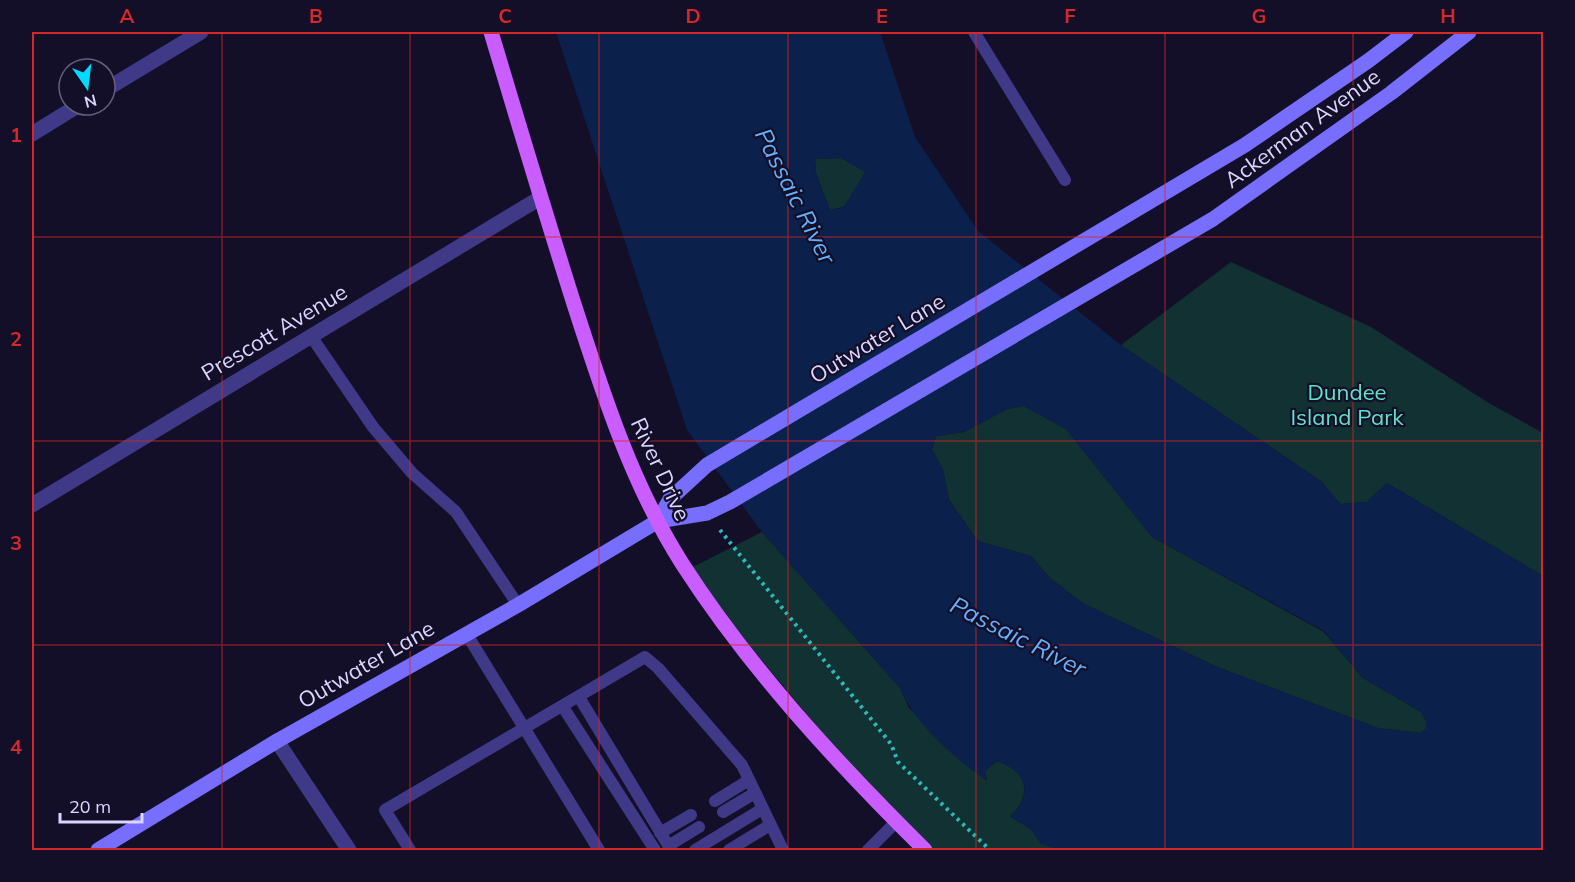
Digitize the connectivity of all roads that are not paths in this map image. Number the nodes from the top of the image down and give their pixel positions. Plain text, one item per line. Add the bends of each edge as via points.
1 (201, 32) edge
2 (492, 32) edge
3 (974, 32) edge
4 (1406, 32) edge
5 (1469, 32) edge
6 (117, 83) edge
7 (60, 117) edge
8 (32, 134) edge
9 (1065, 180) dead end
10 (540, 198) junction
11 (1135, 212) joint
12 (1157, 254) joint
13 (311, 336) junction
14 (32, 505) edge
15 (658, 521) junction
16 (518, 605) junction
17 (466, 633) junction
18 (579, 697) junction
19 (563, 707) junction
20 (525, 728) junction
21 (277, 741) junction
22 (749, 780) junction
23 (755, 793) junction
24 (715, 801) dead end
25 (762, 809) junction
26 (723, 813) dead end
27 (691, 814) dead end
28 (896, 822) junction
29 (770, 825) junction
30 (699, 827) dead end
31 (660, 833) junction
32 (669, 848) edge
33 (98, 850) edge
34 (349, 850) edge
35 (410, 850) edge
36 (599, 850) edge
37 (655, 850) edge
38 (695, 850) edge
39 (729, 850) edge
40 (783, 850) edge
41 (868, 850) edge
42 (924, 850) edge

1 - 6 street
2 - 10 main road, River Drive
3 - 9 lane
4 - 11 street, Ackerman Avenue via 1299,111
5 - 12 street, Ackerman Avenue via 1266,184
7 - 8 street
10 - 13 street, Prescott Avenue
10 - 15 main road, River Drive via 614,423
11 - 15 street, Outwater Lane via 707,465 670,499
12 - 15 street, Outwater Lane via 730,502 707,513
13 - 14 street, Prescott Avenue
13 - 16 lane via 373,428 412,472 456,512
15 - 16 street, Outwater Lane
15 - 28 main road, River Drive via 744,650
16 - 17 street, Outwater Lane
17 - 20 lane
17 - 21 street, Outwater Lane
18 - 19 lane
18 - 22 lane via 645,657 735,757
18 - 31 lane
19 - 20 lane
19 - 37 lane
20 - 35 lane via 385,810
20 - 36 lane
21 - 33 street, Outwater Lane
21 - 34 street
22 - 23 lane
22 - 24 lane
23 - 25 lane
23 - 26 lane
25 - 29 lane
25 - 38 lane
27 - 31 lane
28 - 41 lane
28 - 42 main road, River Drive
29 - 39 lane
29 - 40 lane
30 - 32 lane
31 - 32 lane

